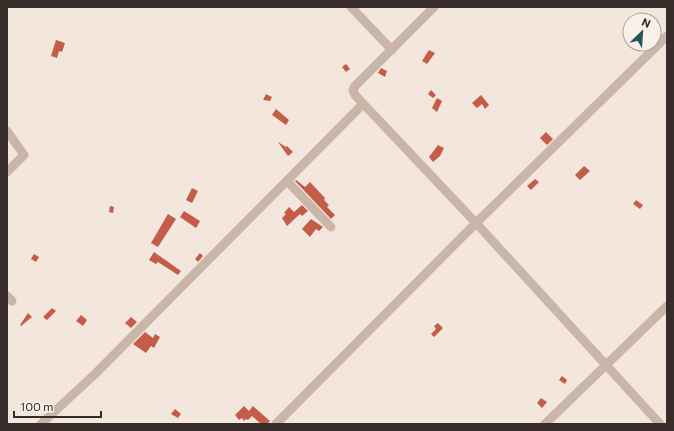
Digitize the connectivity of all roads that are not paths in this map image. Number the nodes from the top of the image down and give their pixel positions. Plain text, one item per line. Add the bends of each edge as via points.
1 (351, 7) edge
2 (434, 7) edge
3 (667, 36) edge
4 (392, 50) junction
5 (363, 104) junction
6 (7, 132) edge
7 (7, 172) edge
8 (286, 181) junction
9 (476, 223) junction
10 (331, 227) dead end
11 (667, 306) edge
12 (605, 366) junction
13 (41, 424) edge
14 (276, 424) edge
15 (544, 424) edge
16 (660, 424) edge

1 - 4 street
2 - 4 street
3 - 9 street
4 - 5 street via 355,86 355,95
5 - 8 street
5 - 9 street
6 - 7 street via 24,155
8 - 10 street
8 - 13 street via 101,368
9 - 12 street
9 - 14 street
11 - 12 street
12 - 15 street
12 - 16 street

